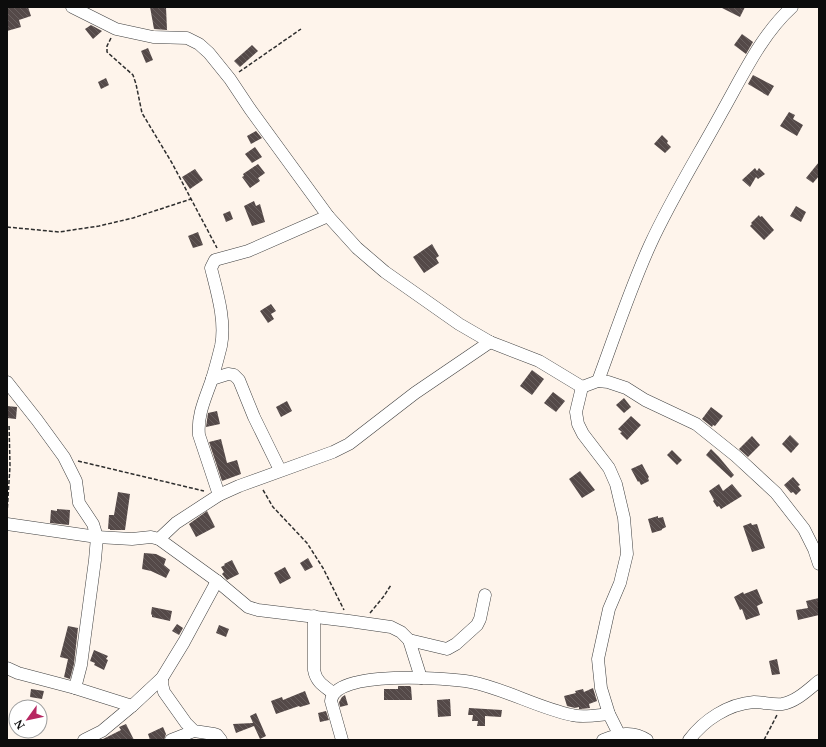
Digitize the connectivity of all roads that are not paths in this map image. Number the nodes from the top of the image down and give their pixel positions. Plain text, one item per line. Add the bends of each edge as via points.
1 (72, 7) edge
2 (792, 7) edge
3 (328, 216) junction
4 (490, 342) junction
5 (212, 379) junction
6 (598, 381) junction
7 (7, 382) edge
8 (582, 387) junction
9 (280, 470) junction
10 (219, 495) junction
11 (7, 524) edge
12 (97, 537) junction
13 (159, 539) junction
14 (819, 564) edge
15 (217, 581) junction
16 (485, 596) dead end
17 (314, 616) junction
18 (409, 640) junction
19 (7, 668) edge
20 (162, 678) junction
21 (422, 678) junction
22 (819, 681) edge
23 (75, 688) junction
24 (333, 693) junction
25 (132, 706) junction
26 (609, 714) junction
27 (619, 734) junction
28 (191, 735) edge
29 (84, 740) edge
30 (172, 740) edge
31 (221, 740) edge
32 (342, 740) edge
33 (603, 740) edge
34 (647, 740) edge
35 (689, 740) edge

1 - 3 street via 116,29 153,36 187,38 209,52
2 - 6 street via 763,42 650,244
3 - 4 street via 357,248 385,272 459,324
3 - 5 street via 248,251 215,260 212,268 221,308 221,344
4 - 8 street via 539,361
4 - 9 street via 415,393 349,444
5 - 9 street via 228,374 239,380
5 - 10 street via 198,424 199,435
6 - 8 street
6 - 14 street via 626,388 696,424 736,456 776,493 804,530
7 - 12 street via 64,457 76,481 79,503 93,524
8 - 26 street via 576,412 578,424 609,468 616,484 624,518 627,554 620,583 609,609 598,659 600,688
9 - 10 street
10 - 13 street via 176,523
11 - 12 street
12 - 13 street
12 - 23 street via 81,665
13 - 15 street
15 - 17 street via 248,607
15 - 20 street via 204,608
16 - 18 street via 477,626 451,648
17 - 18 street via 391,627
17 - 24 street via 315,677
18 - 21 street
19 - 23 street
20 - 25 street
20 - 28 street via 164,692 186,723
21 - 24 street via 363,680 340,687
21 - 26 street via 471,682 575,716
22 - 35 street via 798,697 783,704 754,702 723,711 707,721
23 - 25 street
24 - 32 street via 331,701
25 - 29 street via 102,731
26 - 27 street
27 - 33 street
27 - 34 street via 637,734
28 - 30 street
28 - 31 street via 217,735

